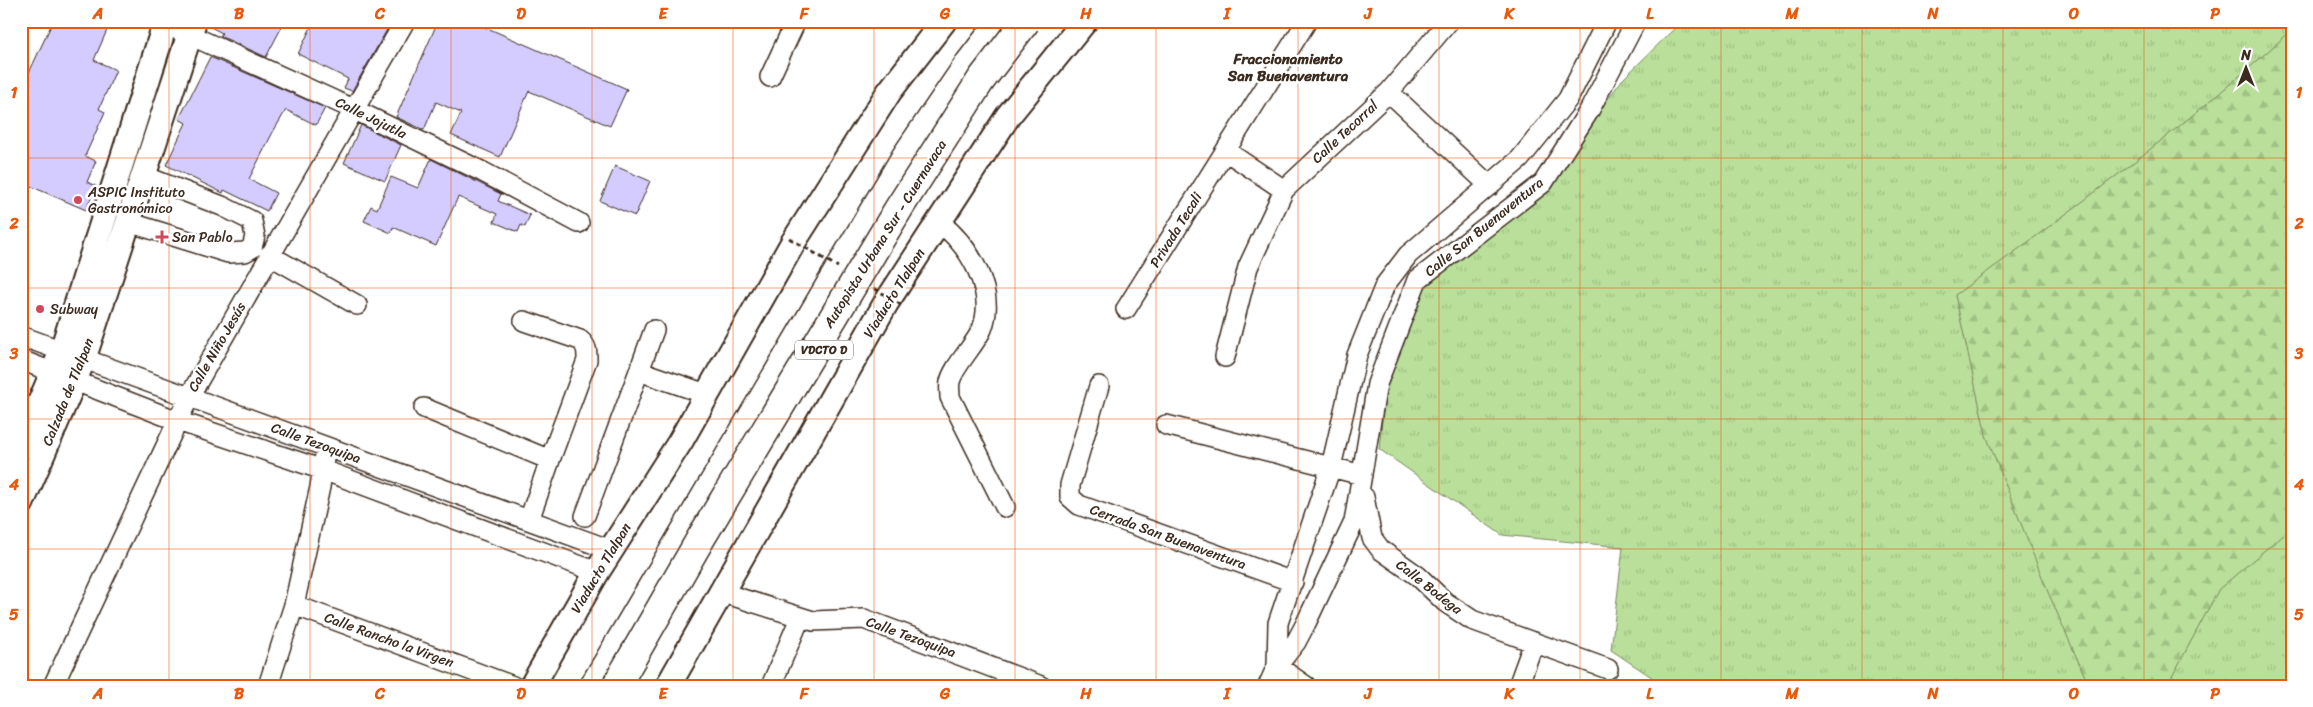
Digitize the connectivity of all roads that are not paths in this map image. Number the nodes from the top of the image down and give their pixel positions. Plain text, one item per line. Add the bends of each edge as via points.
1 (405, 21) edge
2 (796, 21) edge
3 (944, 21) edge
4 (1002, 21) edge
5 (1009, 21) edge
6 (1026, 21) edge
7 (1034, 21) edge
8 (1085, 21) edge
9 (1307, 21) edge
10 (1449, 21) edge
11 (1607, 21) edge
12 (1636, 21) edge
13 (163, 22) edge
14 (192, 28) edge
15 (770, 77) dead end
16 (1389, 92) junction
17 (353, 109) junction
18 (1226, 151) junction
19 (142, 175) junction
20 (1490, 186) junction
21 (1284, 190) junction
22 (128, 222) junction
23 (939, 222) junction
24 (579, 223) dead end
25 (269, 255) junction
26 (357, 305) dead end
27 (1126, 309) dead end
28 (524, 321) dead end
29 (654, 330) dead end
30 (21, 336) edge
31 (1225, 357) dead end
32 (21, 360) edge
33 (69, 366) junction
34 (639, 371) junction
35 (1099, 386) dead end
36 (706, 394) junction
37 (189, 397) junction
38 (424, 408) dead end
39 (178, 421) junction
40 (1166, 425) dead end
41 (324, 446) junction
42 (21, 447) edge
43 (550, 460) junction
44 (1331, 468) junction
45 (323, 470) junction
46 (1362, 476) junction
47 (21, 504) edge
48 (1006, 507) dead end
49 (585, 516) dead end
50 (529, 520) junction
51 (611, 550) junction
52 (597, 572) junction
53 (1293, 582) junction
54 (720, 592) junction
55 (294, 605) junction
56 (800, 618) junction
57 (1534, 642) junction
58 (1277, 666) junction
59 (1608, 669) dead end
60 (52, 686) edge
61 (268, 686) edge
62 (513, 686) edge
63 (532, 686) edge
64 (594, 686) edge
65 (602, 686) edge
66 (616, 686) edge
67 (624, 686) edge
68 (668, 686) edge
69 (771, 686) edge
70 (1041, 686) edge
71 (1268, 686) edge
72 (1306, 686) edge
73 (1518, 686) edge

1 - 17 street, Calle Niño Jesús
2 - 15 street
3 - 36 main road, Viaducto Tlalpan via 889,92 794,241
4 - 64 highway, VDCTO D via 905,158
5 - 65 highway, Autopista Urbana Sur - Cuernavaca via 973,68 890,198
6 - 66 highway, Autopista Urbana Sur - Cuernavaca, bridge via 980,80 899,208
7 - 67 highway, VDCTO D via 980,94 932,169
8 - 23 main road, Viaducto Tlalpan via 1008,116
9 - 18 street, Privada Tecali
10 - 16 street, Calle Tecorral
11 - 20 street, Calle San Buenaventura via 1568,98 1520,159
12 - 46 street, Calle San Buenaventura via 1588,111 1543,183 1417,280 1377,384
13 - 14 street, Calle Jojutla
13 - 33 main road, Calzada de Tlalpan
14 - 17 street, Calle Jojutla
14 - 19 main road, Calzada de Tlalpan
16 - 20 street, Calle San Buenaventura
16 - 21 street, Calle Tecorral
17 - 24 street, Calle Jojutla
17 - 25 street, Calle Niño Jesús
18 - 21 street
18 - 27 street, Privada Tecali
19 - 22 main road, Calzada de Tlalpan
19 - 22 street via 252,221 255,236 252,248 228,253
20 - 44 street, Calle San Buenaventura via 1408,255 1385,284 1357,355
21 - 31 street via 1248,267
22 - 33 main road, Calzada de Tlalpan
23 - 48 street via 955,234 972,258 986,299 982,328 950,380 950,397
23 - 54 main road, Viaducto Tlalpan via 886,303
25 - 26 street
25 - 37 street, Calle Niño Jesús
28 - 43 street via 580,340 588,351 588,360
29 - 34 street
30 - 33 street, Calle Tezoquipa
32 - 33 street, Calle Tezoquipa
33 - 37 street, Calle Tezoquipa
33 - 39 street, Calle Tezoquipa
33 - 42 main road, Calzada de Tlalpan
33 - 47 main road, Calzada de Tlalpan
34 - 36 street
34 - 49 street
35 - 53 street, Cerrada San Buenaventura via 1070,485 1070,497 1080,505
36 - 51 main road, Viaducto Tlalpan via 680,442
37 - 39 street, Calle Niño Jesús
37 - 41 street, Calle Tezoquipa
38 - 43 street
39 - 45 street, Calle Tezoquipa
39 - 60 street, Calle Niño Jesús
40 - 44 street
41 - 45 street
41 - 50 street, Calle Tezoquipa
43 - 50 street
44 - 46 street
44 - 53 street, Calle San Buenaventura
45 - 52 street, Calle Tezoquipa
45 - 55 street
46 - 57 street, Calle Bodega via 1368,524 1372,538 1381,550 1472,620
46 - 58 street, Calle San Buenaventura via 1354,522 1347,539 1296,642
50 - 51 street, Calle Tezoquipa
51 - 52 main road, Viaducto Tlalpan
52 - 63 main road, Viaducto Tlalpan
53 - 58 street, Calle San Buenaventura via 1278,623
54 - 56 street, Calle Tezoquipa
54 - 68 main road, Viaducto Tlalpan
55 - 61 street
55 - 62 street, Calle Rancho la Virgen
56 - 69 street
56 - 70 street, Calle Tezoquipa via 813,621 864,619
57 - 59 street, Calle Bodega
57 - 73 street
58 - 71 street, Calle San Buenaventura
58 - 72 street

